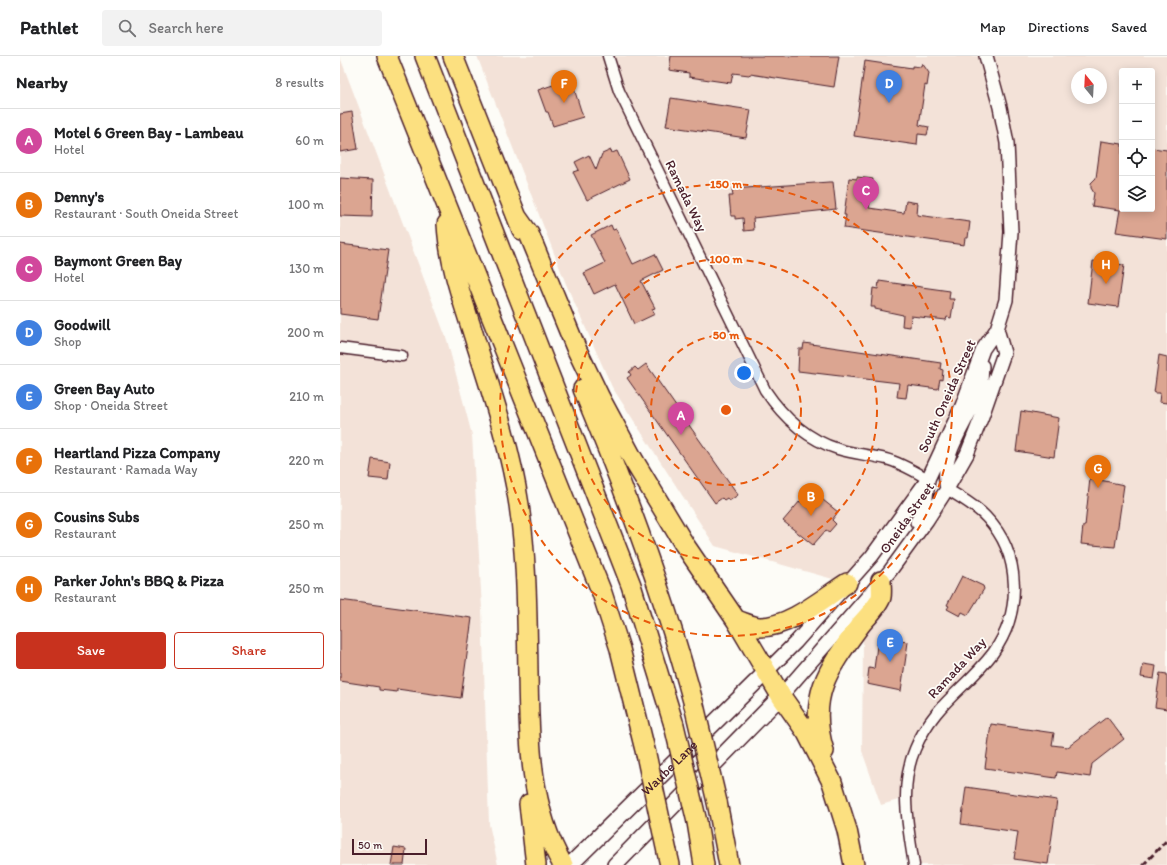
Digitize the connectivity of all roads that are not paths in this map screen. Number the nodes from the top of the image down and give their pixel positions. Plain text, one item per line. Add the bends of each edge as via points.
1 (387, 56) edge
2 (425, 56) edge
3 (453, 56) edge
4 (608, 56) edge
5 (986, 56) edge
6 (445, 205) junction
7 (517, 217) junction
8 (997, 329) junction
9 (340, 348) edge
10 (983, 348) junction
11 (402, 356) dead end
12 (928, 479) junction
13 (947, 489) junction
14 (881, 582) junction
15 (847, 583) junction
16 (736, 620) junction
17 (768, 670) junction
18 (781, 696) junction
19 (532, 768) junction
20 (832, 782) junction
21 (668, 859) edge
22 (536, 865) edge
23 (563, 865) edge
24 (570, 865) edge
25 (615, 865) edge
26 (704, 865) edge
27 (729, 865) edge
28 (854, 865) edge
29 (914, 865) edge

1 - 6 highway
2 - 26 highway, bridge via 631,585 674,725 697,822
3 - 7 highway
4 - 12 street, Ramada Way via 619,91 762,383 775,404 801,430 820,441 838,449 902,464
5 - 8 street, South Oneida Street via 1007,143 1011,232 1006,300
6 - 19 highway via 452,264 504,437 519,504 525,564
6 - 21 highway, bridge via 602,593 620,649
7 - 16 highway via 529,234 576,348 634,461 684,544
7 - 27 highway, bridge via 641,538 672,627 694,705
8 - 10 street, South Oneida Street
8 - 13 street, Oneida Street via 1004,353 982,416 966,454
9 - 11 street
10 - 12 street, South Oneida Street via 962,406
10 - 13 street via 980,390 949,454 945,481
12 - 14 street via 925,506 891,558
12 - 15 street, South Oneida Street via 872,556
13 - 14 street, Oneida Street
13 - 29 street, Ramada Way via 973,505 997,530 1011,560 1014,593 1010,619 1001,642 929,721 914,751 905,798
14 - 18 street, Oneida Street
14 - 20 highway via 881,598 846,645 825,677 821,689 818,705 819,735
15 - 16 highway via 796,616 775,624 759,627
15 - 17 street, South Oneida Street
16 - 17 highway
17 - 18 highway
17 - 24 main road, Waube Lane
18 - 20 highway via 807,733
18 - 25 main road, Waube Lane
19 - 22 highway via 529,794
19 - 23 highway via 546,828
20 - 28 highway via 846,825

